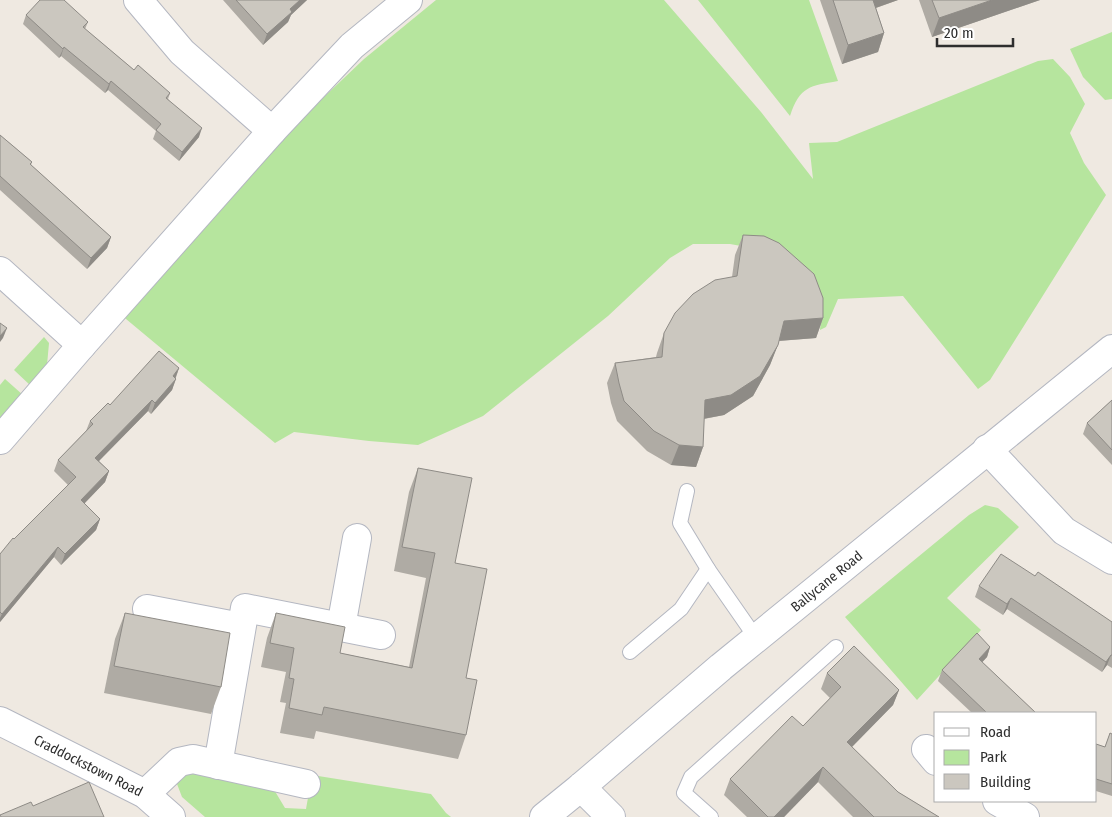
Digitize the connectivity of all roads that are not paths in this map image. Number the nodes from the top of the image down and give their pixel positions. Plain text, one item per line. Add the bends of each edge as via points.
1 (138, 0) edge
2 (408, 0) edge
3 (272, 131) junction
4 (0, 270) edge
5 (82, 345) junction
6 (1112, 349) edge
7 (0, 440) edge
8 (987, 449) junction
9 (687, 491) dead end
10 (357, 538) dead end
11 (1112, 560) edge
12 (708, 569) junction
13 (147, 609) dead end
14 (242, 627) junction
15 (341, 627) junction
16 (381, 636) dead end
17 (756, 638) junction
18 (836, 647) dead end
19 (630, 652) dead end
20 (0, 720) edge
21 (218, 765) junction
22 (306, 784) dead end
23 (581, 787) junction
24 (145, 794) junction
25 (999, 802) edge
26 (171, 817) edge
27 (544, 817) edge
28 (611, 817) edge
29 (711, 817) edge
30 (1026, 817) edge

1 - 3 street via 182,52
2 - 3 street via 352,46
3 - 5 street
4 - 5 street
5 - 7 street
6 - 8 street, Ballycane Road
8 - 11 street via 1064,531
8 - 17 street, Ballycane Road
9 - 12 lane via 680,523
10 - 15 street
12 - 17 lane
12 - 19 lane via 681,609
13 - 14 street
14 - 15 street via 245,608
14 - 21 street
15 - 16 street
17 - 23 street, Ballycane Road
18 - 29 lane via 690,777 684,793
20 - 24 street, Craddockstown Road
21 - 22 street
21 - 24 street via 193,759 179,762
23 - 27 street, Ballycane Road
23 - 28 street
24 - 26 street, Craddockstown Road
25 - 30 street

